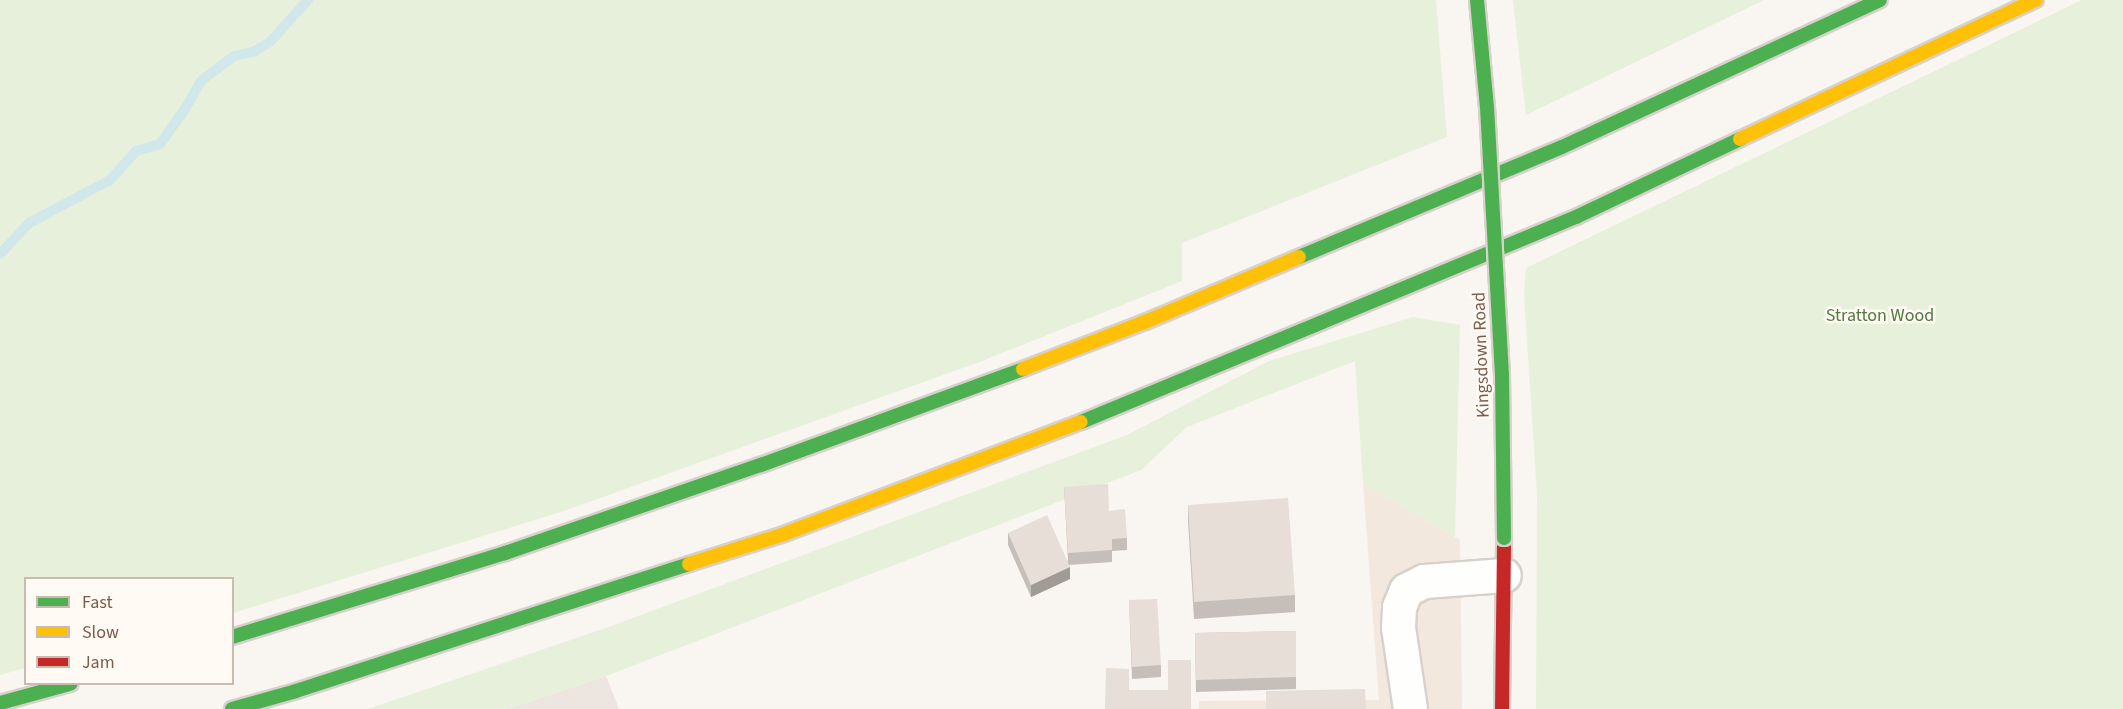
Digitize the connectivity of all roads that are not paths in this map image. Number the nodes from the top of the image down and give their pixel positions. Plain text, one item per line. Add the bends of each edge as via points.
1 (1477, 0) edge
2 (1880, 0) edge
3 (2036, 0) edge
4 (1504, 575) junction
5 (234, 636) edge
6 (66, 685) edge
7 (0, 704) edge
8 (232, 709) edge
9 (1410, 709) edge
10 (1502, 709) edge

1 - 4 main road, Kingsdown Road, bridge via 1500,327
2 - 5 main road via 1562,147 1145,322 761,465 505,553
3 - 8 main road via 1576,218 1129,404 784,534
4 - 9 street via 1424,581 1400,599 1398,627
4 - 10 main road, Kingsdown Road
6 - 7 main road

